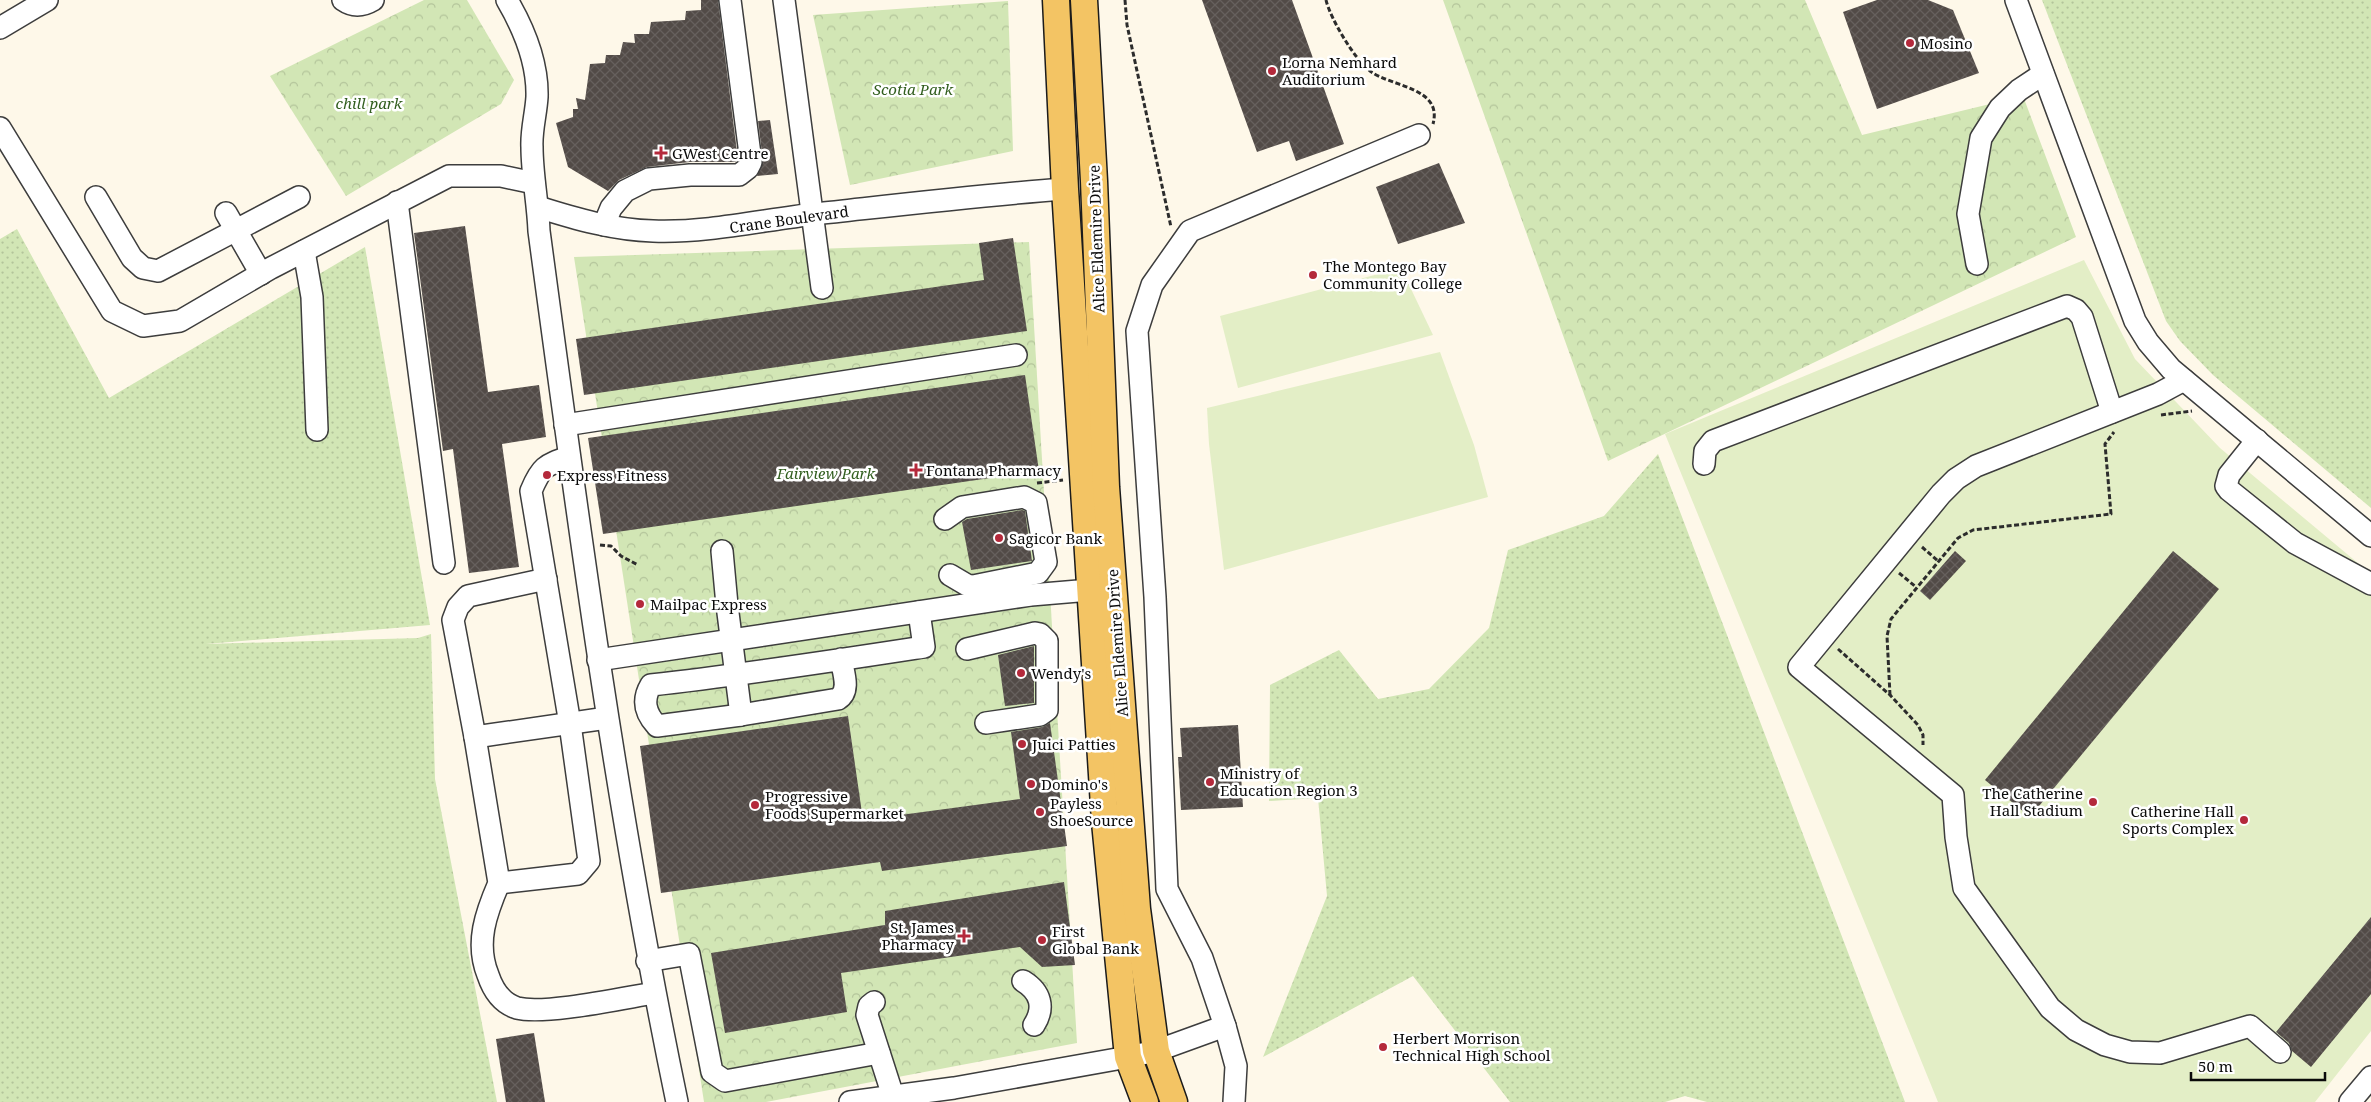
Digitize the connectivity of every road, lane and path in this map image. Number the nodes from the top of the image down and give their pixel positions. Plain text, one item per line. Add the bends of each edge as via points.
1 (47, 0) edge
2 (343, 0) edge
3 (373, 0) edge
4 (506, 0) edge
5 (730, 0) edge
6 (784, 0) edge
7 (1056, 0) edge
8 (1084, 0) edge
9 (1125, 0) edge
10 (1326, 0) edge
11 (2016, 0) edge
12 (0, 28) edge
13 (2044, 74) junction
14 (0, 128) edge
15 (1419, 135) joint
16 (534, 183) junction
17 (1065, 189) junction
18 (299, 197) dead end
19 (96, 198) dead end
20 (397, 202) junction
21 (538, 207) junction
22 (813, 214) junction
23 (231, 221) junction
24 (604, 225) junction
25 (304, 251) junction
26 (1176, 252) junction
27 (1977, 264) dead end
28 (261, 274) junction
29 (822, 288) dead end
30 (1016, 355) dead end
31 (2184, 380) junction
32 (2217, 408) junction
33 (2155, 416) dead end
34 (2116, 420) junction
35 (565, 425) junction
36 (317, 430) dead end
37 (2257, 440) junction
38 (569, 457) junction
39 (1704, 464) dead end
40 (1083, 479) junction
41 (1024, 497) junction
42 (945, 520) dead end
43 (2371, 536) edge
44 (581, 544) junction
45 (722, 551) dead end
46 (444, 563) dead end
47 (638, 564) dead end
48 (950, 574) dead end
49 (546, 579) junction
50 (2371, 584) edge
51 (1090, 590) junction
52 (919, 612) junction
53 (1824, 637) junction
54 (732, 639) junction
55 (967, 649) dead end
56 (841, 659) junction
57 (598, 660) junction
58 (736, 675) junction
59 (1890, 695) junction
60 (741, 715) junction
61 (607, 718) junction
62 (986, 723) dead end
63 (570, 724) junction
64 (475, 737) junction
65 (1914, 763) junction
66 (499, 883) junction
67 (648, 961) junction
68 (1023, 981) dead end
69 (654, 993) junction
70 (874, 1002) dead end
71 (1034, 1025) dead end
72 (1225, 1026) junction
73 (1156, 1051) junction
74 (2280, 1052) dead end
75 (879, 1053) junction
76 (1128, 1057) junction
77 (2371, 1077) edge
78 (955, 1095) edge
79 (893, 1096) junction
80 (676, 1102) edge
81 (850, 1102) edge
82 (1145, 1102) edge
83 (1174, 1102) edge
84 (1234, 1102) edge
85 (2350, 1102) edge

1 - 12 lane
2 - 3 lane via 355,5
4 - 16 lane via 532,52 537,94 532,145
5 - 24 lane via 751,162 748,168 738,175 649,179 626,191 611,208
6 - 22 lane
7 - 17 main road, Alice Eldemire Drive
8 - 73 main road, Alice Eldemire Drive via 1106,487 1137,909
9 - 26 path via 1127,25
10 - 15 path via 1344,37 1363,65 1386,81 1416,90 1434,107 1436,114 1432,127
11 - 13 lane
13 - 27 lane via 2019,90 2000,108 1981,138 1968,214
13 - 31 lane via 2135,321 2148,342
14 - 28 lane via 112,311 143,326 180,321
15 - 26 lane via 1190,231
16 - 20 lane via 501,176 449,176
16 - 21 lane
17 - 22 lane, Crane Boulevard
17 - 40 main road, Alice Eldemire Drive
18 - 23 lane
19 - 23 lane via 132,258 143,268 158,271
20 - 25 lane
20 - 46 lane
21 - 24 lane, Crane Boulevard
21 - 35 lane via 538,231
22 - 24 lane, Crane Boulevard via 653,232
22 - 29 lane
23 - 28 lane
25 - 28 lane
25 - 36 lane via 312,297
26 - 72 lane via 1152,285 1137,331 1155,597 1167,889 1202,958
30 - 35 lane
31 - 32 lane
31 - 34 lane
32 - 33 path
32 - 37 lane
34 - 39 lane via 2082,317 2067,306 1713,441 1705,451
34 - 53 lane via 1976,466 1956,479
34 - 59 path via 2106,444 2111,514 1973,530 1958,538 1891,619 1888,636
35 - 38 lane
37 - 43 lane
37 - 50 lane via 2229,475 2226,486 2295,543
38 - 44 lane
38 - 49 lane via 539,472 531,491
40 - 41 path via 1041,481 1033,484
40 - 51 main road, Alice Eldemire Drive
41 - 42 lane via 962,506
41 - 48 lane via 1036,504 1046,562 1043,568 1038,572 973,586
44 - 47 path via 611,546 621,556
44 - 57 lane
45 - 54 lane
49 - 63 lane
49 - 64 lane via 468,596 458,607 453,620
51 - 52 lane via 1030,595
51 - 76 main road, Alice Eldemire Drive via 1105,822
52 - 54 lane
52 - 56 lane via 924,647
53 - 59 path
53 - 65 lane via 1800,667
54 - 57 lane
54 - 58 lane
55 - 62 lane via 1036,633 1047,641 1048,710 1040,715
56 - 58 lane
56 - 60 lane via 846,688 838,699
57 - 61 lane
58 - 60 lane
58 - 60 lane via 651,685 645,702 646,711 657,726
59 - 65 path via 1918,724 1923,735 1923,750
61 - 63 lane
61 - 67 lane
63 - 64 lane
63 - 66 lane via 589,862 578,874
64 - 66 lane
65 - 74 lane via 1953,795 1964,888 2050,1008 2076,1030 2105,1045 2130,1052 2160,1053 2250,1026
66 - 69 lane via 489,906 481,940 486,970 494,990 504,1001 517,1008 537,1010
67 - 69 lane
67 - 75 lane via 689,954 712,1072 725,1082
68 - 71 lane via 1037,992 1040,1000 1041,1009
69 - 80 lane
70 - 75 lane via 869,1006 868,1014
72 - 73 lane
72 - 84 lane via 1236,1066
73 - 76 lane
73 - 83 main road, Alice Eldemire Drive
75 - 79 lane
76 - 78 lane
76 - 82 main road, Alice Eldemire Drive
77 - 85 lane
78 - 79 lane
79 - 81 lane

